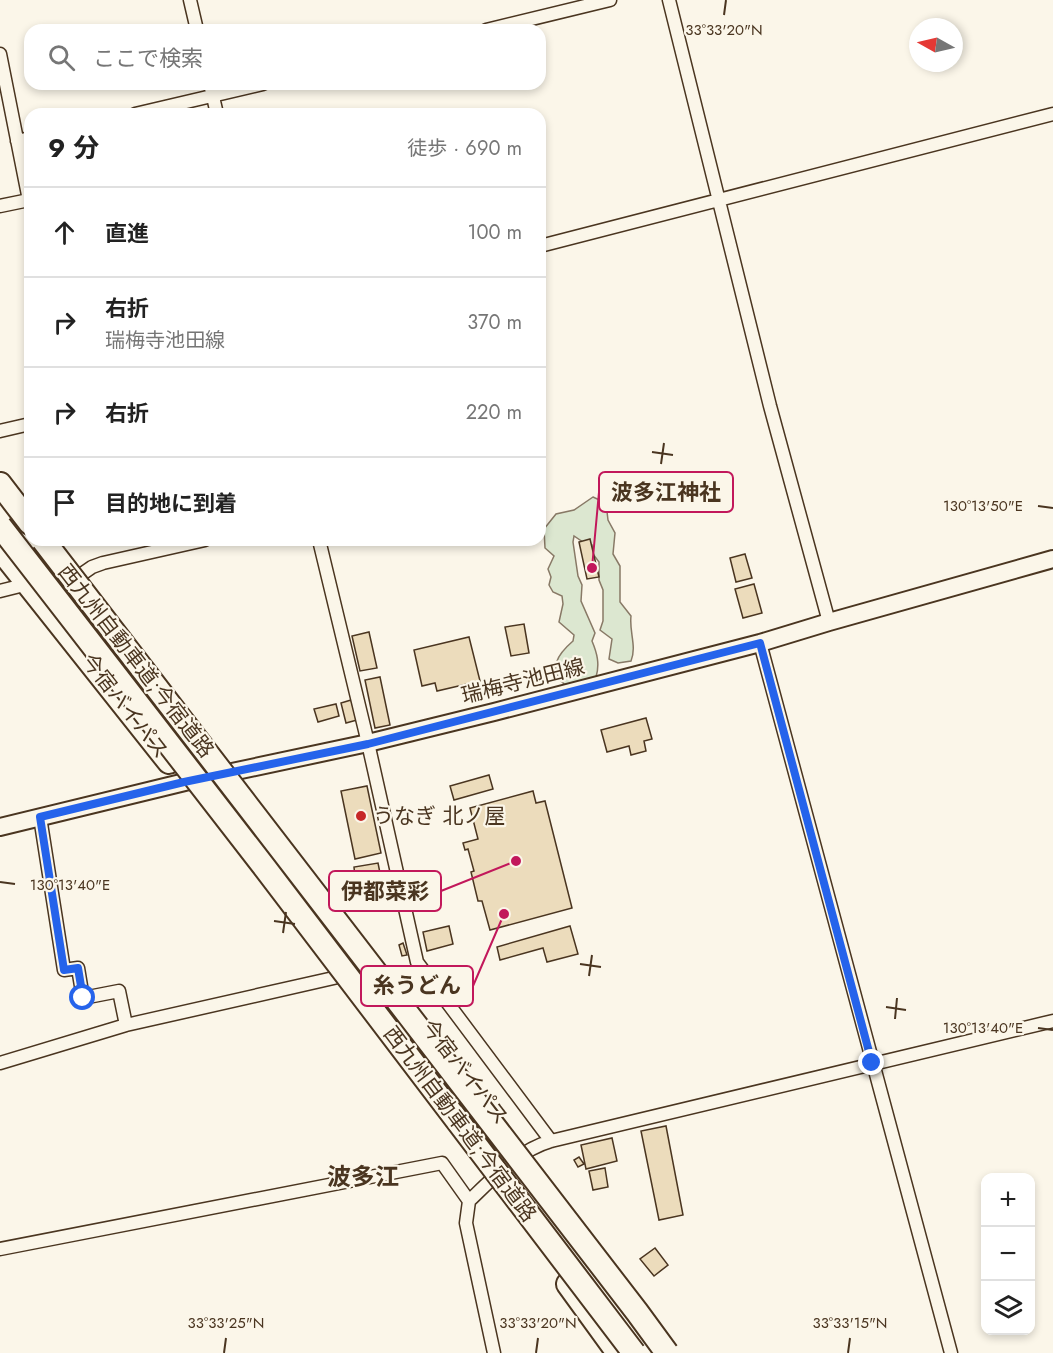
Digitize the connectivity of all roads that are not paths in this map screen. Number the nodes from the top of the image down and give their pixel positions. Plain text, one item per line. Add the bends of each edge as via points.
1 (190, 0) edge
2 (610, 0) edge
3 (669, 0) edge
4 (196, 24) edge
5 (511, 24) edge
6 (0, 54) edge
7 (211, 90) edge
8 (154, 108) edge
9 (216, 108) edge
10 (1053, 114) edge
11 (24, 139) edge
12 (17, 141) junction
13 (24, 179) edge
14 (718, 199) junction
15 (24, 201) edge
16 (0, 206) edge
17 (546, 244) edge
18 (24, 425) edge
19 (0, 431) edge
20 (0, 472) edge
21 (0, 484) edge
22 (24, 503) edge
23 (24, 515) edge
24 (0, 526) edge
25 (48, 546) edge
26 (57, 546) edge
27 (179, 546) edge
28 (320, 546) edge
29 (0, 549) edge
30 (1053, 559) edge
31 (80, 576) junction
32 (28, 584) junction
33 (0, 591) edge
34 (829, 622) junction
35 (760, 643) junction
36 (368, 744) junction
37 (232, 771) junction
38 (184, 782) junction
39 (40, 817) junction
40 (0, 827) edge
41 (338, 976) junction
42 (1053, 1021) edge
43 (126, 1025) junction
44 (0, 1063) edge
45 (872, 1063) junction
46 (551, 1141) junction
47 (527, 1151) junction
48 (492, 1179) junction
49 (469, 1201) junction
50 (0, 1249) edge
51 (494, 1353) edge
52 (618, 1353) edge
53 (634, 1353) edge
54 (667, 1353) edge
55 (673, 1353) edge
56 (951, 1353) edge

1 - 4 street
2 - 5 street
3 - 14 street
6 - 12 street
7 - 8 street
7 - 9 street
10 - 14 street
11 - 12 street
12 - 13 street
14 - 17 street
14 - 34 street
15 - 16 street
18 - 19 street
20 - 22 highway
21 - 23 highway
24 - 53 highway, 西九州自動車道;今宿道路, bridge
25 - 54 highway, 西九州自動車道;今宿道路, bridge
26 - 31 highway, 今宿バイパス
27 - 31 street via 104,563
28 - 36 street
29 - 32 highway, 今宿バイパス
30 - 34 main road, 瑞梅寺池田線
31 - 37 highway, 今宿バイパス
32 - 33 street
32 - 38 highway, 今宿バイパス
34 - 35 main road, 瑞梅寺池田線
35 - 36 main road, 瑞梅寺池田線
35 - 45 street
36 - 37 main road, 瑞梅寺池田線
36 - 46 street via 417,962
37 - 38 main road, 瑞梅寺池田線
37 - 47 highway, 今宿バイパス
38 - 39 main road, 瑞梅寺池田線
38 - 41 highway, 今宿バイパス
39 - 40 main road, 瑞梅寺池田線
39 - 43 street via 64,970 78,968 83,998 119,991
41 - 43 street
41 - 48 highway, 今宿バイパス
42 - 45 street
43 - 44 street
45 - 46 street
45 - 56 street
46 - 47 street
47 - 48 street
47 - 55 highway, 今宿バイパス
48 - 49 street
48 - 52 highway, 今宿バイパス
49 - 50 street via 442,1164
49 - 51 street via 466,1223

